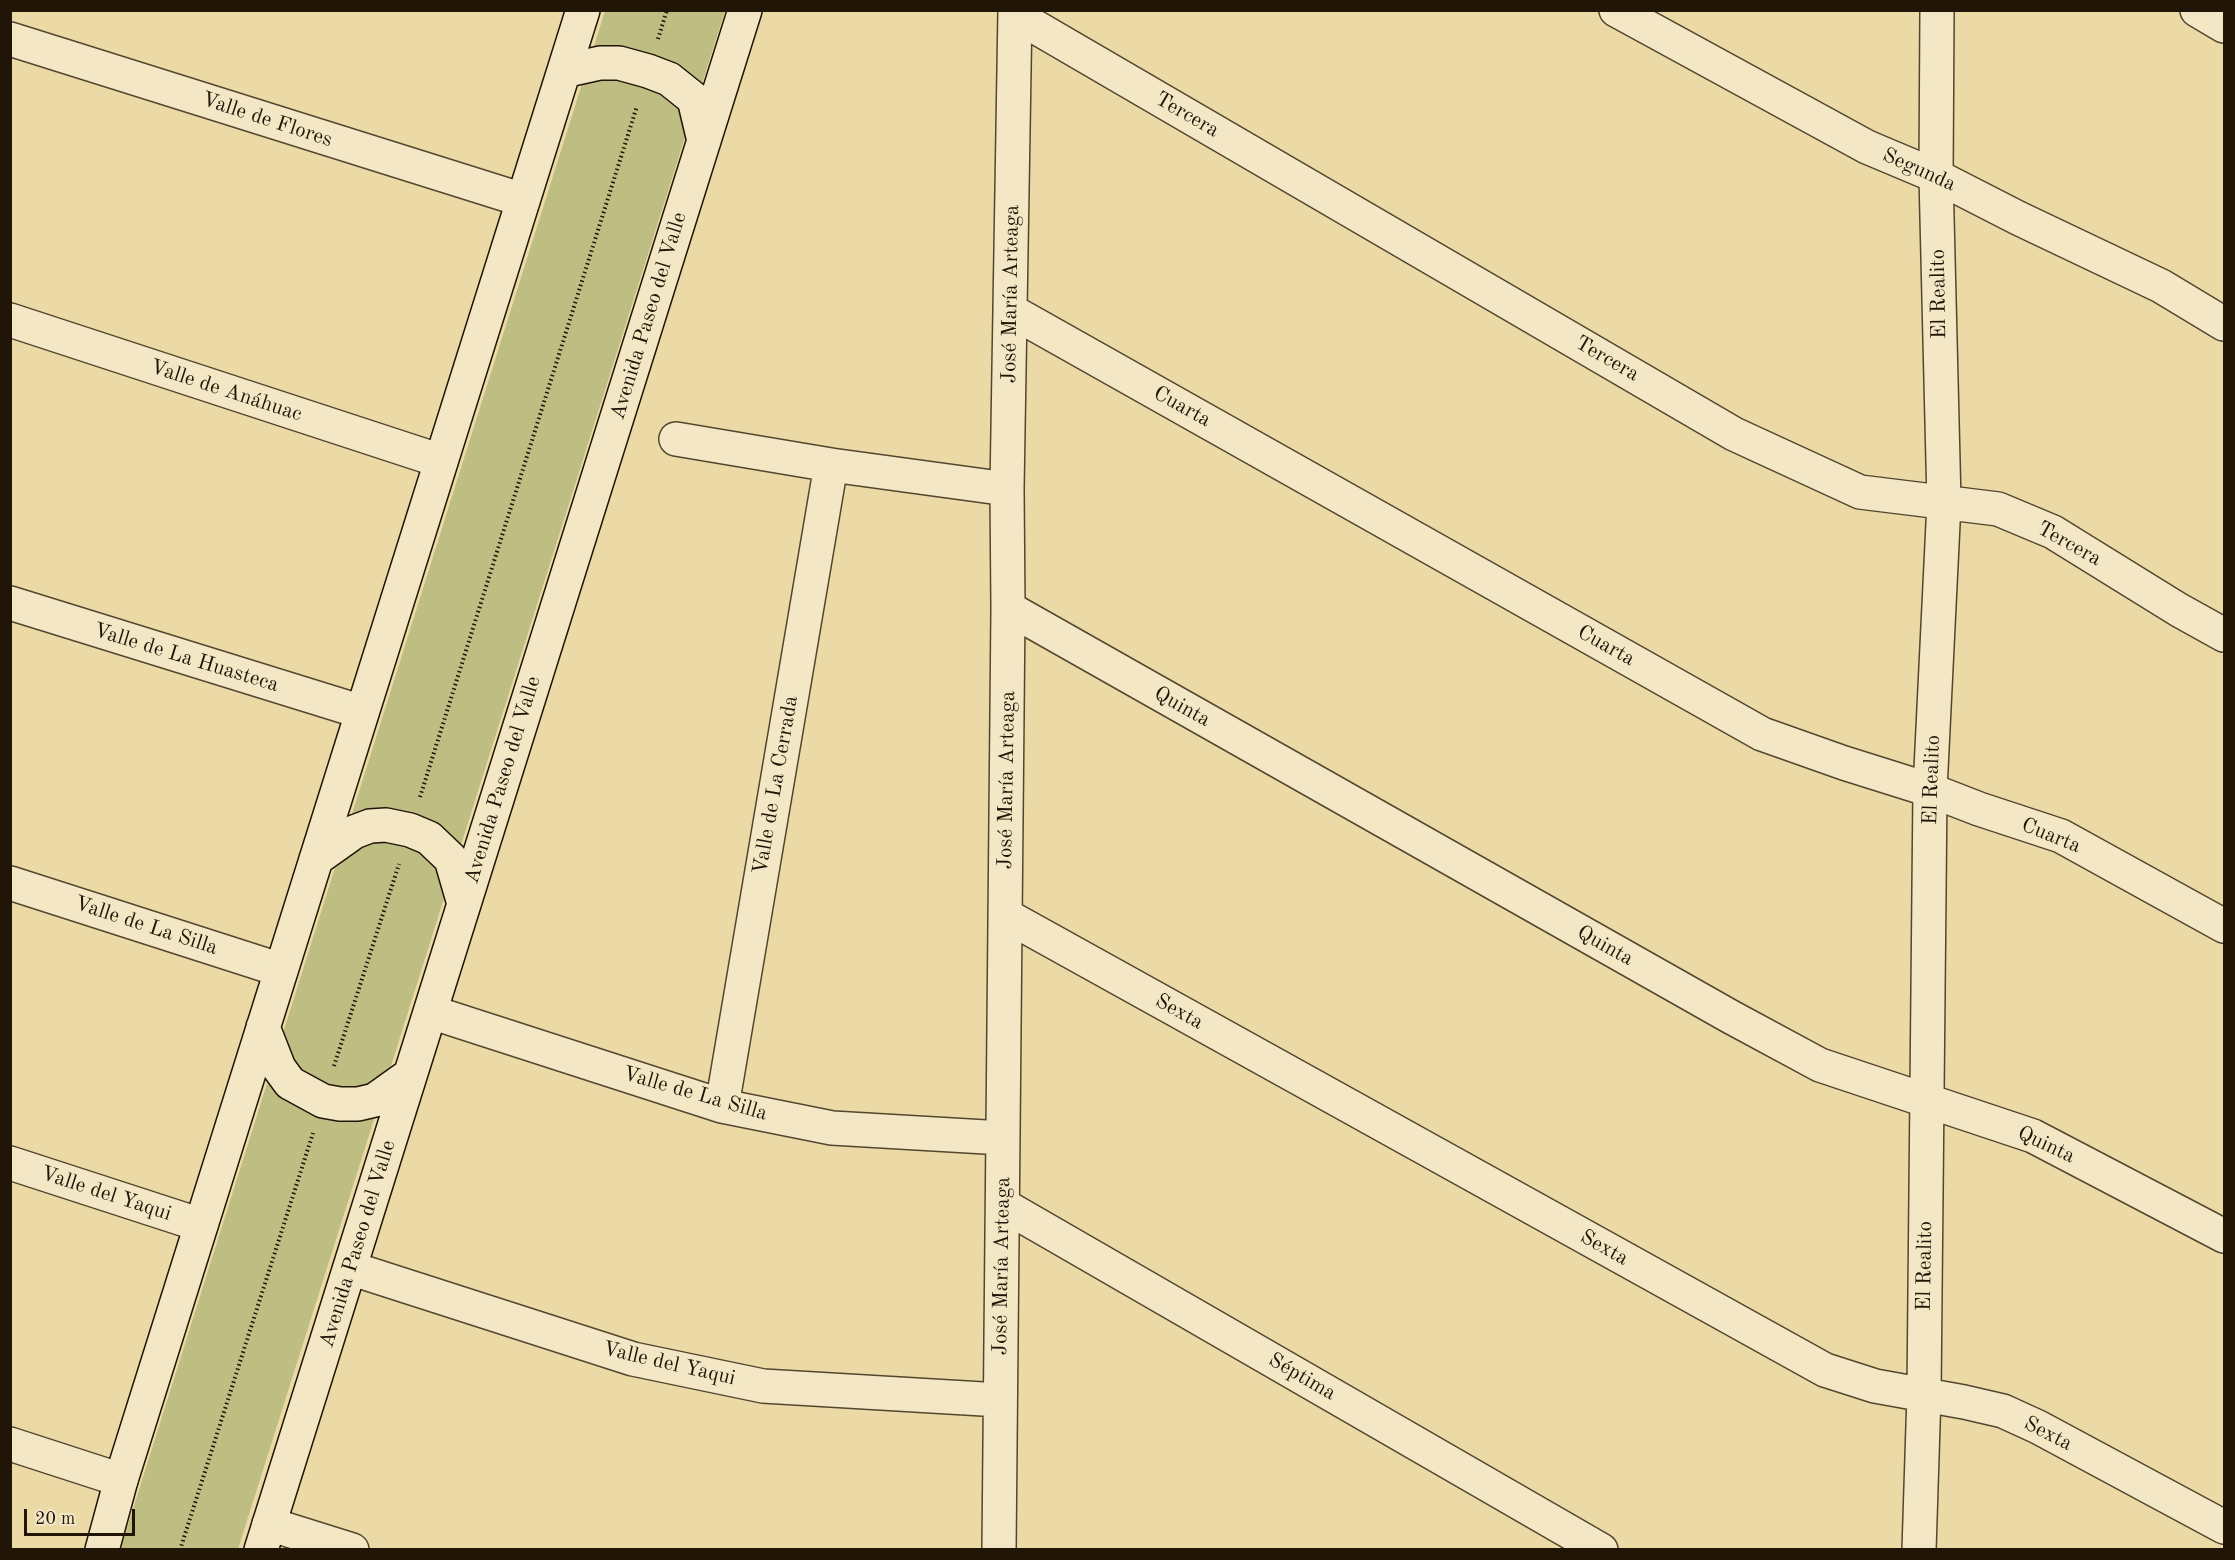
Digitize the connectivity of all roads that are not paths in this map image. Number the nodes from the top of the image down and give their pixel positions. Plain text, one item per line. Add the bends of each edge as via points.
1 (583, 10) edge
2 (745, 10) edge
3 (1616, 10) edge
4 (1937, 10) edge
5 (2197, 10) edge
6 (1015, 13) edge
7 (2224, 26) edge
8 (10, 39) edge
9 (564, 70) junction
10 (704, 141) junction
11 (1936, 176) junction
12 (523, 200) junction
13 (1011, 311) junction
14 (10, 320) edge
15 (2224, 324) edge
16 (676, 439) dead end
17 (441, 461) junction
18 (831, 465) junction
19 (1007, 489) junction
20 (1944, 503) junction
21 (10, 603) edge
22 (1008, 608) junction
23 (2224, 635) edge
24 (362, 712) junction
25 (1930, 790) junction
26 (316, 859) junction
27 (10, 883) edge
28 (464, 904) junction
29 (1005, 915) junction
30 (2224, 926) edge
31 (281, 970) junction
32 (430, 1012) junction
33 (263, 1027) junction
34 (411, 1075) junction
35 (1927, 1100) junction
36 (722, 1106) junction
37 (1003, 1138) junction
38 (10, 1163) edge
39 (1003, 1205) junction
40 (201, 1225) junction
41 (2224, 1236) edge
42 (350, 1268) junction
43 (1924, 1394) junction
44 (1000, 1400) junction
45 (10, 1444) edge
46 (121, 1480) junction
47 (2224, 1527) edge
48 (265, 1537) edge
49 (1001, 1548) edge
50 (102, 1550) edge
51 (352, 1550) edge
52 (1601, 1550) edge
53 (1919, 1550) edge

1 - 9 street
2 - 10 street, Avenida Paseo del Valle
3 - 11 street, Segunda via 1867,147
4 - 11 street, El Realito
5 - 7 street
6 - 13 street, José María Arteaga
6 - 20 street, Tercera via 1734,434 1860,492
8 - 12 street, Valle de Flores
9 - 10 street via 619,63 669,79 694,99
9 - 12 street
10 - 28 street, Avenida Paseo del Valle
11 - 15 street, Segunda via 2161,286
11 - 20 street, El Realito
12 - 17 street
13 - 19 street, José María Arteaga
13 - 25 street, Cuarta via 1762,734
14 - 17 street, Valle de Anáhuac
16 - 18 street
17 - 24 street
18 - 19 street
18 - 36 street, Valle de La Cerrada
19 - 22 street, José María Arteaga
20 - 23 street, Tercera via 1998,509 2053,532
20 - 25 street, El Realito
21 - 24 street, Valle de La Huasteca
22 - 29 street, José María Arteaga
22 - 35 street, Quinta via 1811,1060
24 - 26 street
25 - 30 street, Cuarta via 2061,836
25 - 35 street, El Realito
26 - 28 street via 354,832 370,826 410,830 429,838 451,859
26 - 31 street
27 - 31 street, Valle de La Silla
28 - 32 street, Avenida Paseo del Valle
29 - 37 street, José María Arteaga
29 - 43 street, Sexta via 1825,1370 1875,1386
31 - 33 street
32 - 34 street, Avenida Paseo del Valle
32 - 36 street, Valle de La Silla
33 - 34 street via 279,1068 290,1083 323,1101 358,1104 375,1100
33 - 40 street
34 - 42 street, Avenida Paseo del Valle
35 - 41 street, Quinta via 2033,1137
35 - 43 street, El Realito
36 - 37 street, Valle de La Silla via 832,1128
37 - 39 street, José María Arteaga
38 - 40 street, Valle del Yaqui
39 - 44 street, José María Arteaga
39 - 52 street, Séptima
40 - 46 street
42 - 44 street, Valle del Yaqui via 633,1359 763,1386
42 - 48 street, Avenida Paseo del Valle
43 - 47 street, Sexta via 2012,1415
43 - 53 street, El Realito
44 - 49 street, José María Arteaga
45 - 46 street
46 - 50 street
48 - 51 street

